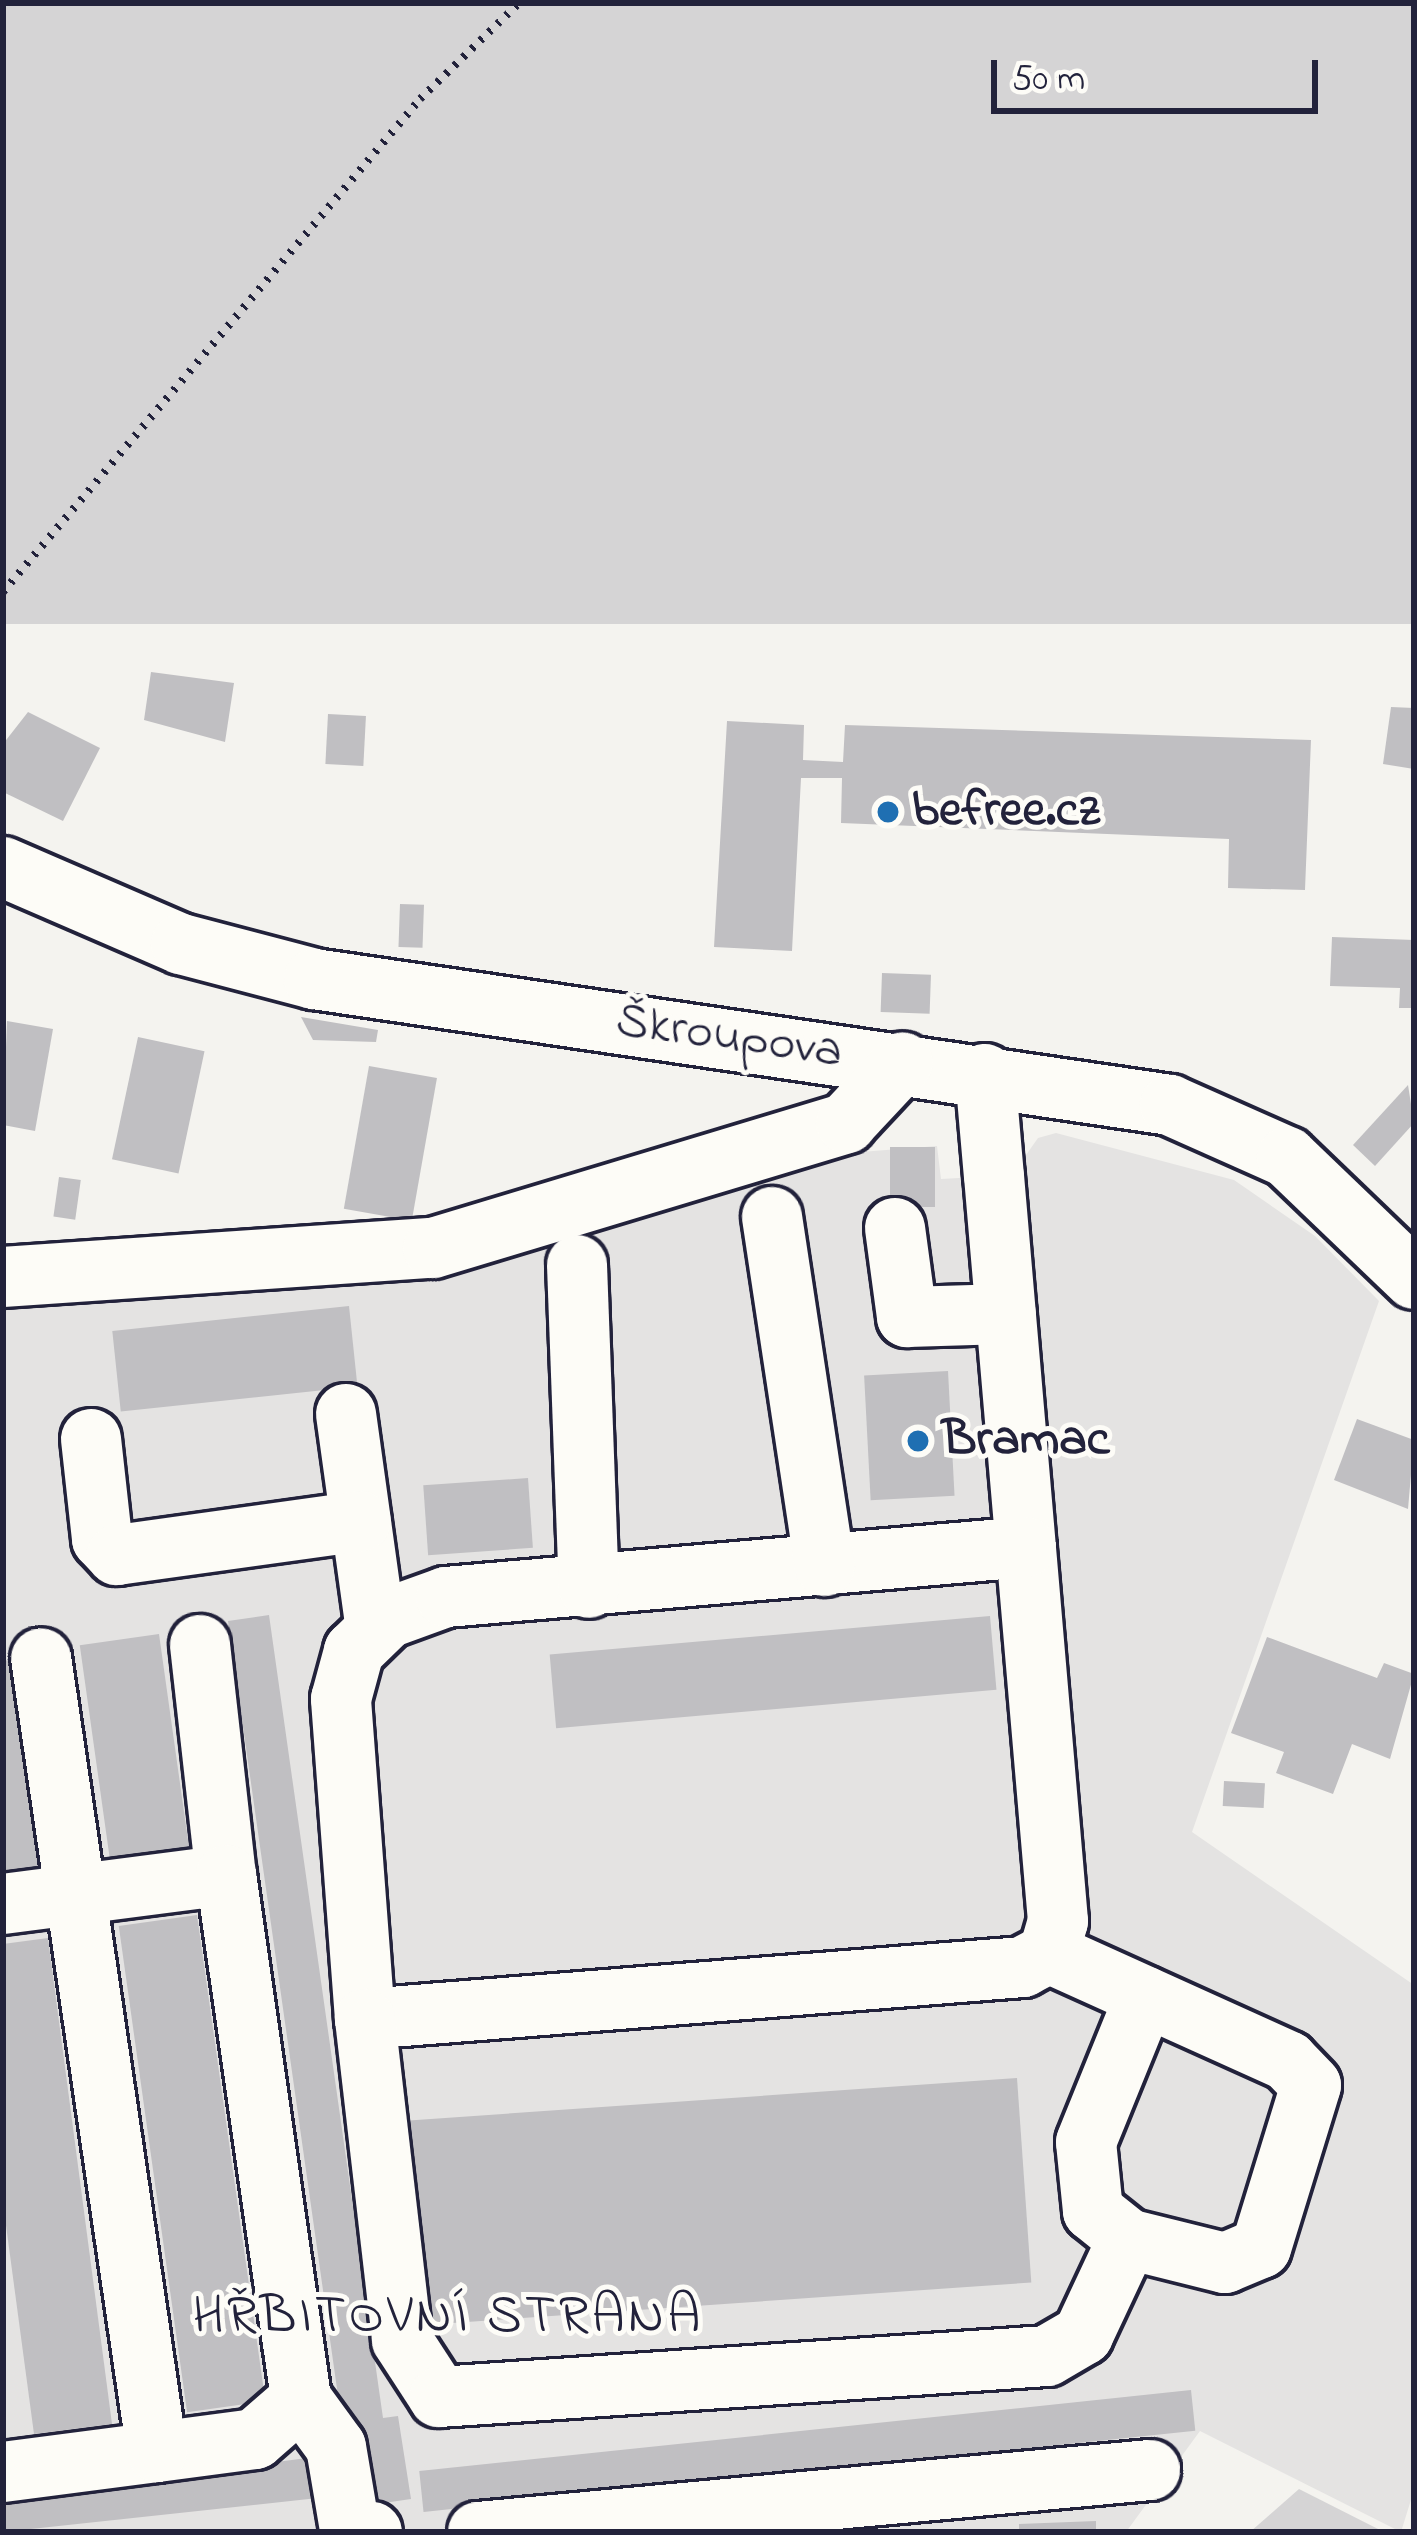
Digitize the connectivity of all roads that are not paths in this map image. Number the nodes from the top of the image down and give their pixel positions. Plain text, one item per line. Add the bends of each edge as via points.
1 (3, 867) edge
2 (903, 1062) junction
3 (986, 1073) junction
4 (772, 1217) dead end
5 (896, 1228) dead end
6 (577, 1264) dead end
7 (3, 1277) edge
8 (1414, 1279) edge
9 (1006, 1314) junction
10 (346, 1414) dead end
11 (91, 1439) dead end
12 (361, 1521) junction
13 (1026, 1547) junction
14 (825, 1566) junction
15 (589, 1588) junction
16 (376, 1629) junction
17 (200, 1645) dead end
18 (41, 1658) dead end
19 (226, 1875) junction
20 (68, 1895) junction
21 (3, 1904) edge
22 (1049, 1953) junction
23 (1145, 1996) junction
24 (365, 2019) junction
25 (1128, 2239) junction
26 (302, 2399) junction
27 (158, 2452) junction
28 (1150, 2470) dead end
29 (3, 2472) edge
30 (349, 2531) edge
31 (478, 2532) edge

1 - 2 street, Škroupova via 182,944 314,979
2 - 3 street, Škroupova
2 - 7 street via 846,1123 433,1248
3 - 8 street, Škroupova via 1130,1095 1248,1133 1320,1182
3 - 9 street
4 - 14 street
5 - 9 street via 907,1317
6 - 15 street
9 - 13 street
10 - 12 street
11 - 12 street via 102,1539 117,1556
12 - 16 street
13 - 14 street
13 - 22 street via 1058,1921
14 - 15 street
15 - 16 street via 446,1597
16 - 24 street via 347,1664 341,1700
17 - 19 street
18 - 20 street
19 - 20 street
19 - 26 street
20 - 21 street
20 - 27 street
22 - 23 street
22 - 24 street via 1023,1967
23 - 25 street via 1086,2142 1093,2211
23 - 25 street via 1288,2061 1311,2101 1252,2257 1225,2263
24 - 25 street via 402,2340 424,2384 456,2402 1047,2356 1083,2335
26 - 27 street via 255,2438
26 - 30 street via 336,2447
27 - 29 street
28 - 31 street

